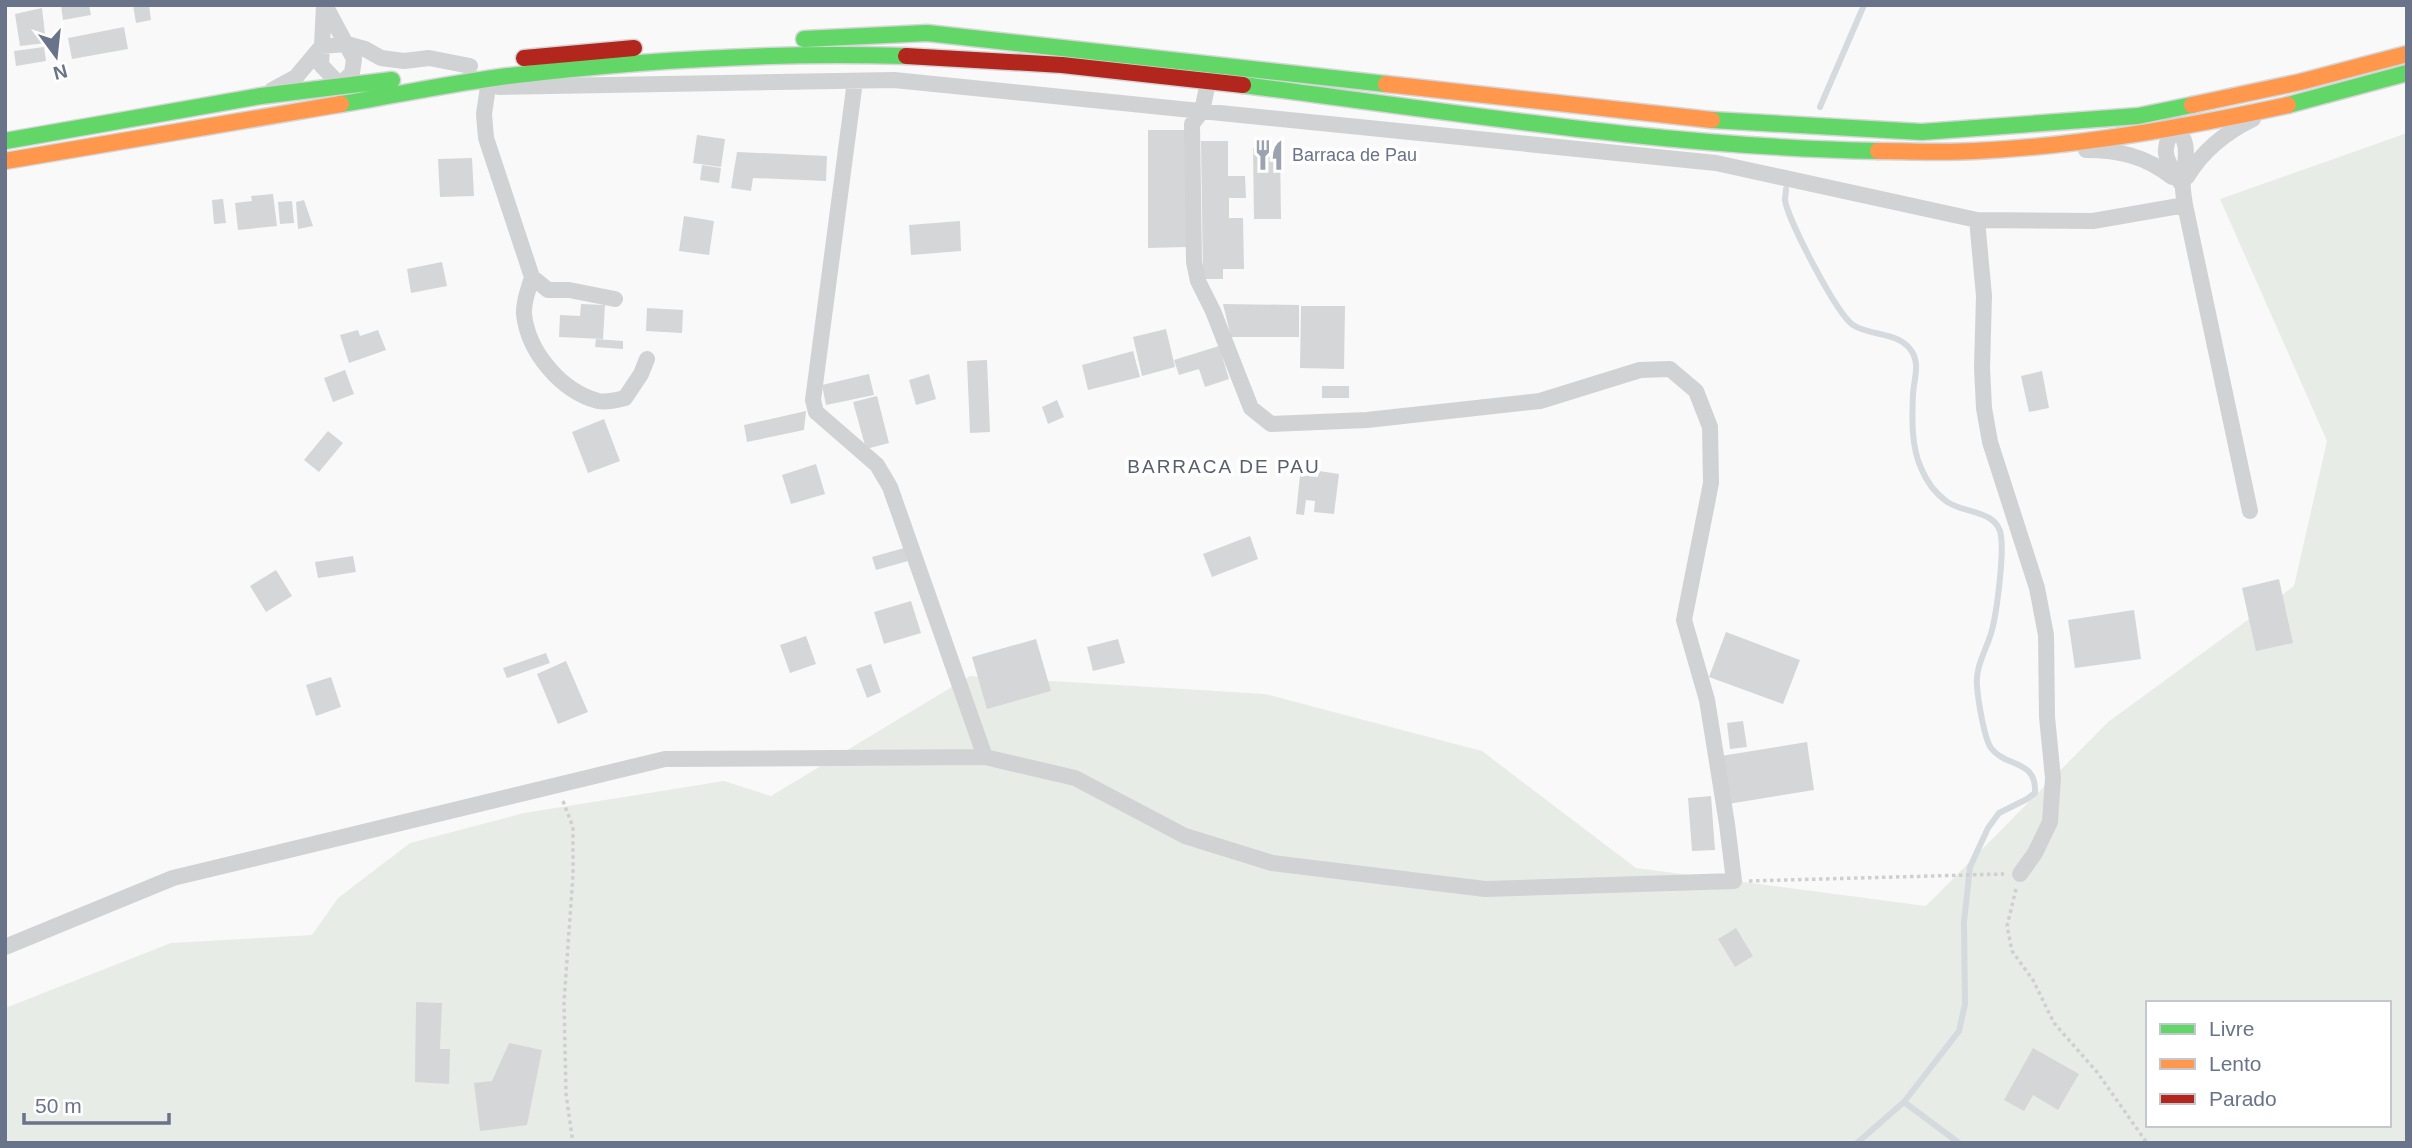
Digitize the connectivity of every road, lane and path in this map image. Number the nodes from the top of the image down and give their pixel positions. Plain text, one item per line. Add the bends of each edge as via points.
1 (324, 5) edge
2 (347, 44) junction
3 (321, 46) junction
4 (2407, 54) edge
5 (1211, 63) junction
6 (2366, 64) junction
7 (470, 66) junction
8 (2407, 73) edge
9 (855, 81) junction
10 (1210, 82) junction
11 (340, 85) junction
12 (488, 88) junction
13 (422, 91) junction
14 (261, 96) junction
15 (343, 104) junction
16 (2277, 107) junction
17 (1202, 111) junction
18 (2145, 115) junction
19 (2175, 128) junction
20 (5, 141) edge
21 (2011, 148) junction
22 (5, 161) edge
23 (2182, 185) junction
24 (2185, 205) junction
25 (1977, 220) junction
26 (532, 277) junction
27 (615, 299) dead end
28 (648, 359) dead end
29 (2250, 511) dead end
30 (985, 757) junction
31 (557, 785) junction
32 (2020, 874) junction
33 (1734, 881) junction
34 (5, 947) edge
35 (573, 1143) edge
36 (2147, 1143) edge

1 - 2 street
1 - 3 street
2 - 3 street
2 - 7 street via 381,58 429,58
2 - 11 street via 354,59 352,73
3 - 11 street via 321,65
3 - 14 street via 296,77
4 - 6 main road
5 - 7 main road via 927,33 583,51
5 - 10 street
5 - 18 main road via 1731,122 1922,132
6 - 18 main road
6 - 19 street via 2342,80 2196,115
7 - 11 main road
8 - 16 main road
9 - 12 street
9 - 17 street via 894,80
9 - 30 street via 813,400 816,412 877,465 890,487
10 - 13 main road via 1017,61 824,54 661,61 503,77
10 - 17 street
10 - 21 main road via 1721,144 1957,152
11 - 14 main road
11 - 15 street
12 - 13 street
12 - 26 street via 486,138
13 - 15 main road
14 - 20 main road
15 - 22 main road
16 - 19 main road
16 - 23 street via 2234,129 2206,151
17 - 25 street via 1716,163
17 - 33 street via 1192,124 1198,281 1251,408 1271,424 1367,421 1540,401 1640,370 1670,369 1696,391 1710,427 1711,483 1684,620 1707,700
18 - 19 street
19 - 21 main road
19 - 23 street via 2186,149
21 - 23 street via 2108,149 2132,154 2155,164
23 - 24 street
24 - 25 street via 2093,221
24 - 29 street
25 - 32 street via 1984,296 1984,408 1990,442 2037,588 2046,635 2053,778 2050,822
26 - 27 street via 548,290
26 - 28 street via 524,311 527,329 553,373 576,390 599,401 625,398
30 - 31 street via 665,759
30 - 33 street via 1075,778 1185,836 1272,863 1485,889
31 - 34 street via 173,878
31 - 35 path via 573,827 564,1002 566,1094
32 - 33 path
32 - 36 path via 2007,926 2012,951 2033,980 2054,1023 2097,1072

